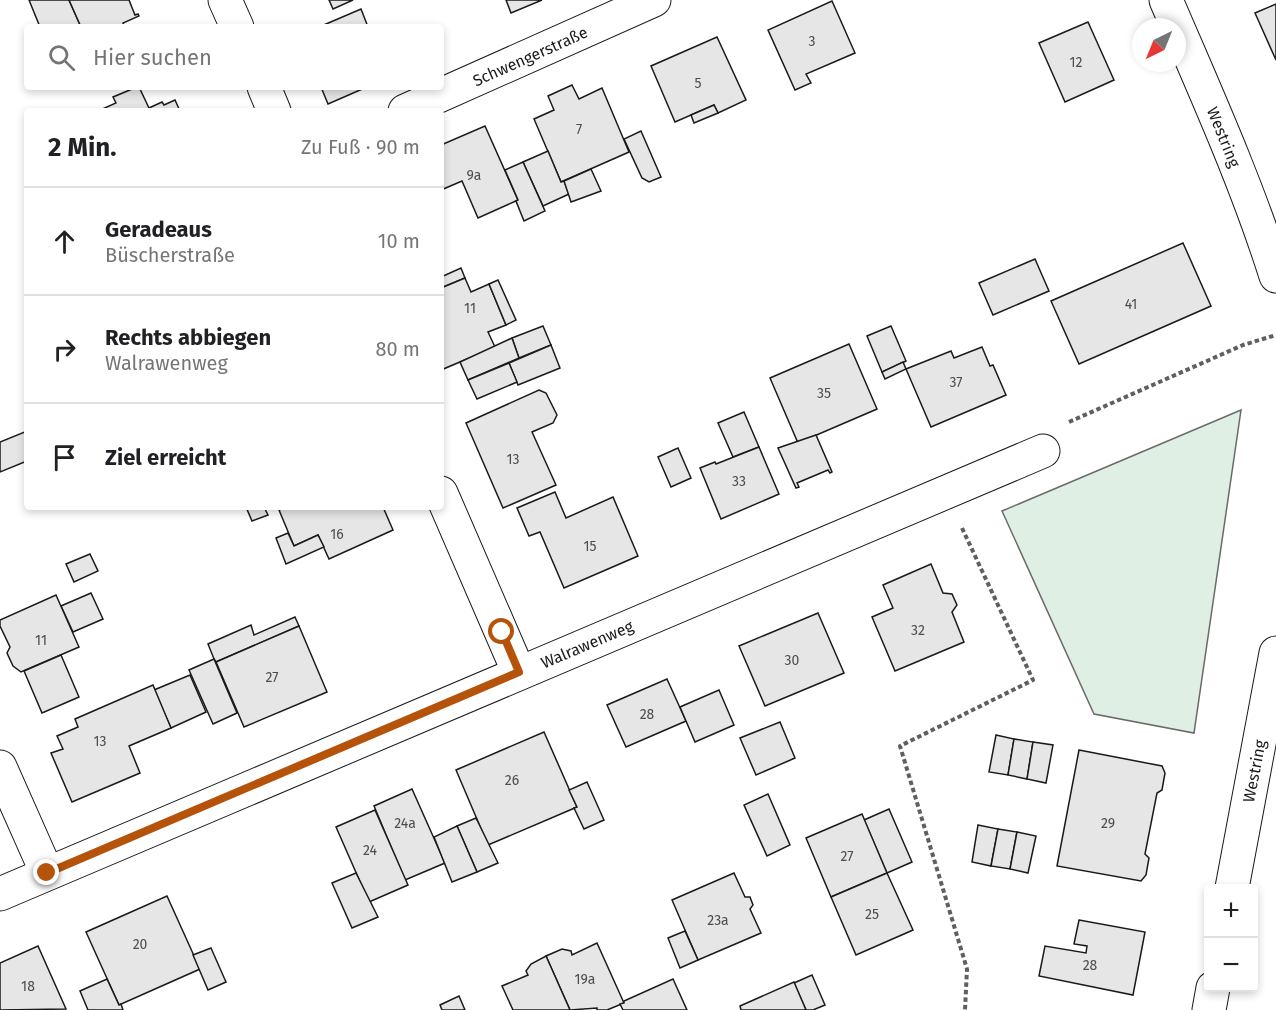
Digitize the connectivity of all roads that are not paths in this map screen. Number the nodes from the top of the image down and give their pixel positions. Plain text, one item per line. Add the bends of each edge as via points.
1 (225, 0) edge
2 (654, 0) edge
3 (1166, 0) edge
4 (236, 24) edge
5 (265, 90) edge
6 (273, 108) edge
7 (412, 108) edge
8 (1276, 276) edge
9 (1043, 451) road end
10 (444, 500) edge
11 (1276, 652) edge
12 (519, 672) junction
13 (0, 767) edge
14 (47, 873) junction
15 (1233, 884) edge
16 (0, 894) edge
17 (1212, 992) edge
18 (1209, 1010) edge

1 - 4 street
2 - 7 street, Schwengerstraße
3 - 8 street, Westring via 1227,142
5 - 6 street
9 - 12 street, Walrawenweg
10 - 12 street
11 - 15 street, Westring
12 - 14 street, Walrawenweg
13 - 14 street
14 - 16 street, Walrawenweg
17 - 18 street

